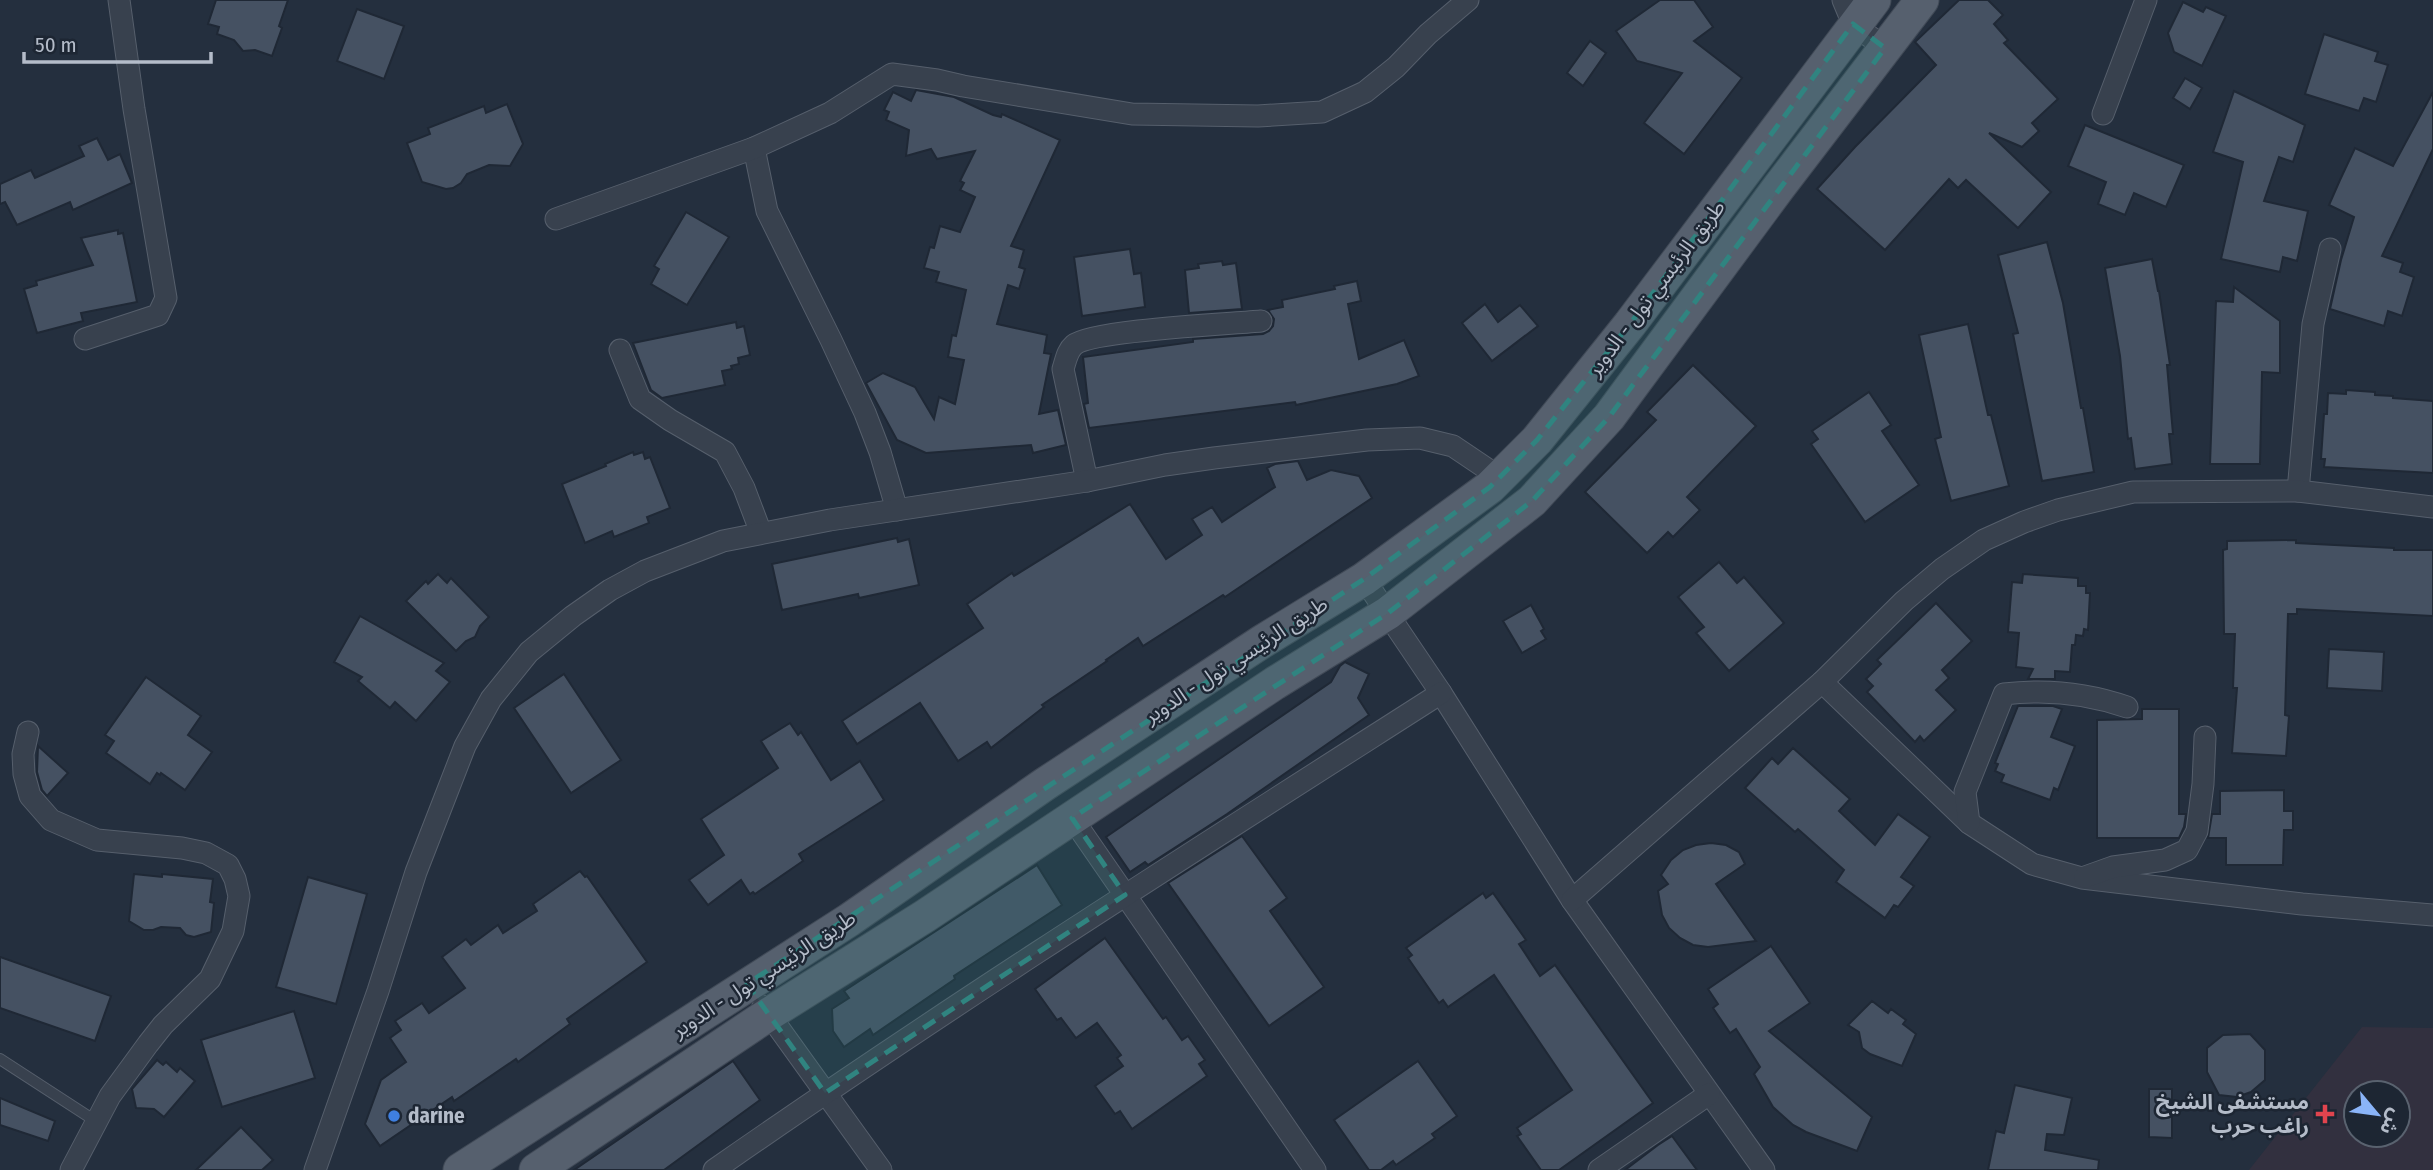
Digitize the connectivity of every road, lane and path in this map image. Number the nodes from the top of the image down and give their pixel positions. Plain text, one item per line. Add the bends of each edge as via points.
1 (119, 0) edge
2 (1468, 0) edge
3 (1922, 0) edge
4 (2146, 0) edge
5 (1857, 8) edge
6 (1885, 48) junction
7 (2103, 114) dead end
8 (754, 148) junction
9 (556, 219) dead end
10 (2330, 249) dead end
11 (1261, 321) dead end
12 (85, 339) dead end
13 (620, 350) dead end
14 (1499, 477) junction
15 (1087, 481) junction
16 (2298, 491) junction
17 (2433, 507) edge
18 (897, 510) junction
19 (761, 533) junction
20 (1364, 579) junction
21 (1388, 613) junction
22 (1822, 682) junction
23 (1440, 693) junction
24 (2127, 707) dead end
25 (28, 732) dead end
26 (2205, 737) dead end
27 (1072, 818) junction
28 (1969, 823) junction
29 (2082, 878) junction
30 (1125, 895) junction
31 (1572, 900) junction
32 (2433, 915) edge
33 (747, 984) junction
34 (769, 1014) junction
35 (0, 1059) edge
36 (825, 1093) junction
37 (1709, 1094) junction
38 (97, 1122) junction
39 (71, 1170) edge
40 (315, 1170) edge
41 (460, 1170) edge
42 (537, 1170) edge
43 (714, 1170) edge
44 (881, 1170) edge
45 (1315, 1170) edge
46 (1599, 1170) edge
47 (1764, 1170) edge

1 - 12 street via 166,298 158,315
2 - 8 street via 1365,92 1322,112 1132,114 892,74 830,113
3 - 6 main road, طريق الرئيسي تول - الدوير
4 - 7 street
5 - 6 street
5 - 14 main road, طريق الرئيسي تول - الدوير via 1630,324 1537,440
6 - 21 main road, طريق الرئيسي تول - الدوير via 1609,417 1532,501
8 - 9 street
8 - 18 street via 767,211 865,413
10 - 16 street via 2313,324
11 - 15 street via 1108,335 1076,343 1063,369
13 - 19 street via 640,399 726,452
14 - 15 street via 1453,446 1420,438 1214,458
14 - 20 main road, طريق الرئيسي تول - الدوير
15 - 18 street
16 - 17 street
16 - 22 street via 2133,492 2024,522 1984,540 1942,569
18 - 19 street
19 - 40 street via 680,556 610,590 529,652 491,699 439,807
20 - 21 street
20 - 33 main road, طريق الرئيسي تول - الدوير via 1056,776 849,920
21 - 23 street
21 - 27 main road, طريق الرئيسي تول - الدوير
22 - 28 street
22 - 31 street
23 - 30 street
23 - 31 street
24 - 28 street via 2079,695 2004,694 1965,792
25 - 38 street via 24,774 30,796 51,820 97,841 206,853 228,866 239,896 233,930 210,979 163,1025 110,1096
26 - 29 street via 2197,831 2187,850 2165,860 2113,867
27 - 30 street
27 - 34 main road, طريق الرئيسي تول - الدوير
28 - 29 street via 2032,864
29 - 32 street via 2302,905
30 - 36 street
30 - 45 street
31 - 37 street
33 - 34 street
33 - 41 main road, طريق الرئيسي تول - الدوير
34 - 36 street
34 - 42 main road, طريق الرئيسي تول - الدوير
35 - 38 lane
36 - 43 street
36 - 44 street
37 - 46 street
37 - 47 street
38 - 39 street

